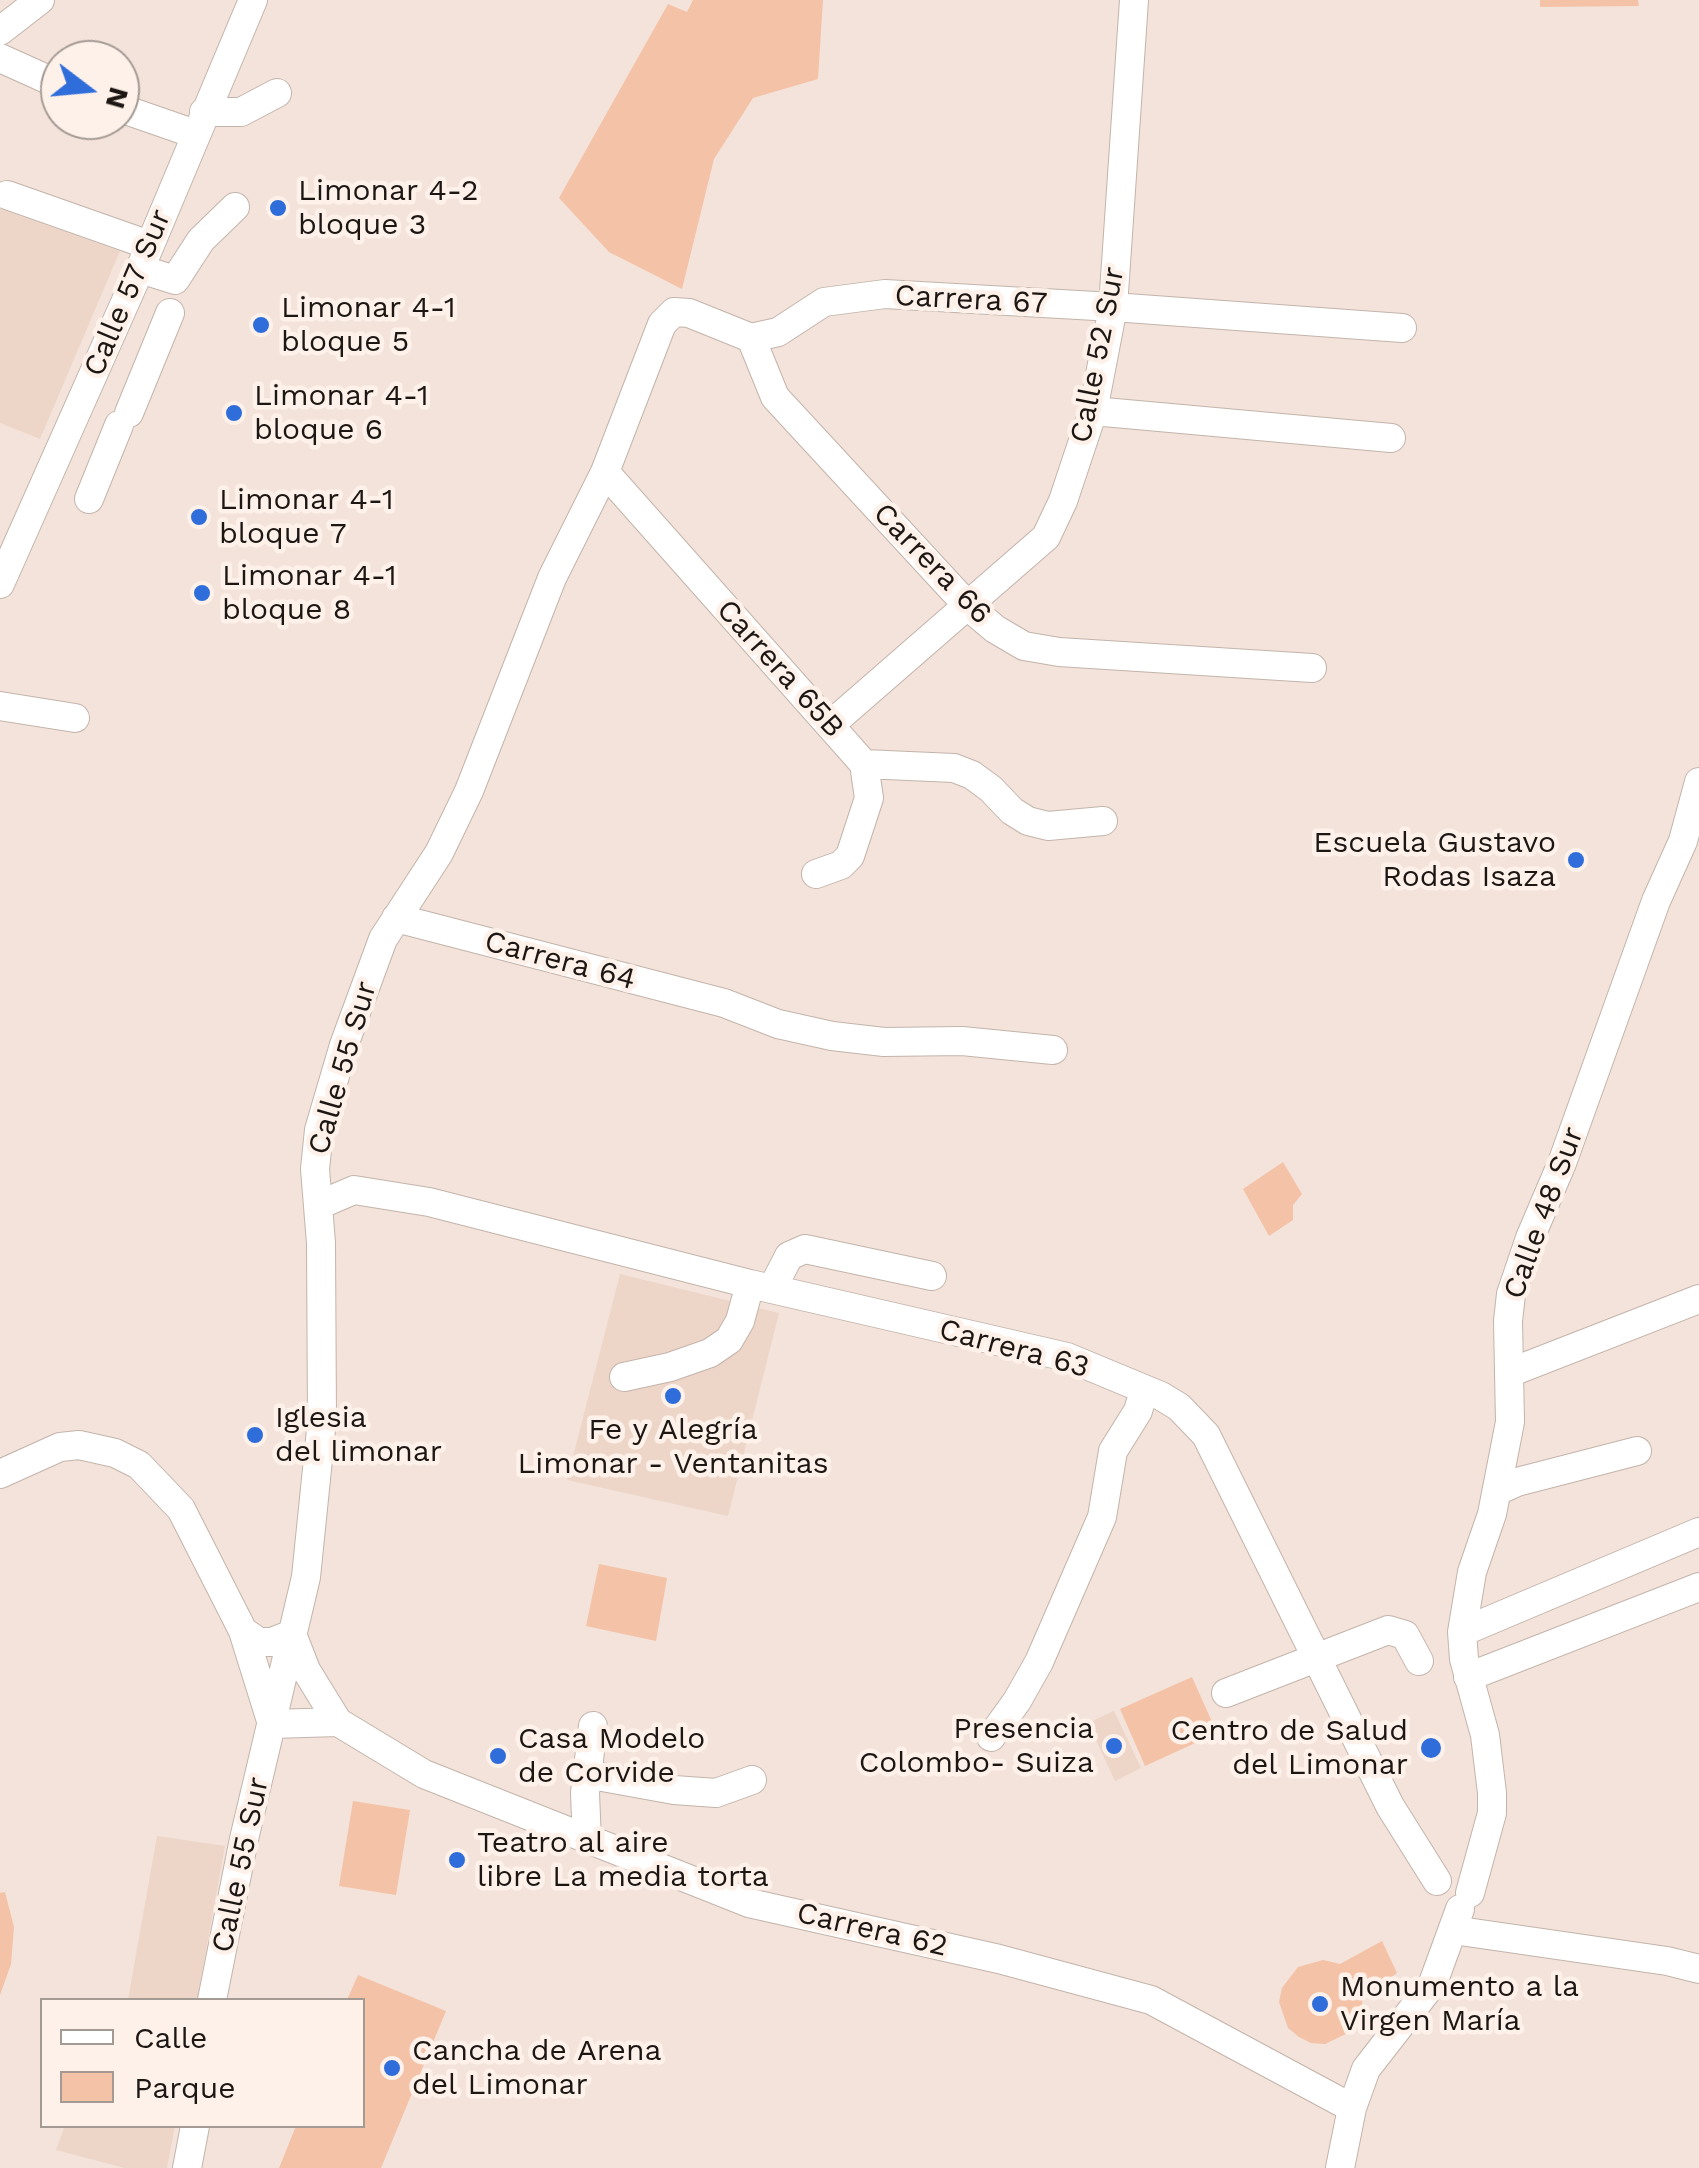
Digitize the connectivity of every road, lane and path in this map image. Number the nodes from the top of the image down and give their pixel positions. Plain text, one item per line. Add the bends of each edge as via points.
1 (40, 0) edge
2 (253, 0) edge
3 (1134, 0) edge
4 (0, 31) edge
5 (0, 58) edge
6 (40, 76) edge
7 (277, 93) dead end
8 (140, 112) edge
9 (200, 124) junction
10 (7, 195) dead end
11 (234, 207) dead end
12 (144, 257) junction
13 (1112, 306) junction
14 (170, 313) dead end
15 (1402, 328) dead end
16 (751, 338) junction
17 (92, 377) junction
18 (128, 410) junction
19 (1093, 410) junction
20 (1391, 438) dead end
21 (60, 452) junction
22 (101, 467) junction
23 (606, 472) junction
24 (89, 499) dead end
25 (0, 584) edge
26 (969, 607) junction
27 (1312, 668) dead end
28 (0, 706) edge
29 (74, 718) dead end
30 (830, 725) junction
31 (864, 764) junction
32 (1699, 782) edge
33 (1103, 821) dead end
34 (816, 874) dead end
35 (396, 918) junction
36 (1053, 1050) dead end
37 (318, 1205) junction
38 (932, 1276) dead end
39 (761, 1286) junction
40 (1699, 1299) edge
41 (1509, 1374) junction
42 (624, 1377) dead end
43 (1144, 1390) junction
44 (1638, 1452) dead end
45 (0, 1474) edge
46 (1497, 1491) junction
47 (1699, 1532) edge
48 (1699, 1587) edge
49 (243, 1632) junction
50 (1462, 1632) junction
51 (292, 1634) junction
52 (1318, 1657) junction
53 (1419, 1661) dead end
54 (1468, 1677) junction
55 (1226, 1693) dead end
56 (338, 1722) junction
57 (272, 1724) junction
58 (594, 1726) dead end
59 (991, 1736) dead end
60 (586, 1774) junction
61 (752, 1780) dead end
62 (587, 1841) junction
63 (1461, 1910) junction
64 (1699, 1969) edge
65 (212, 1998) edge
66 (1352, 2108) junction
67 (195, 2128) edge
68 (187, 2168) edge
69 (1340, 2168) edge

1 - 4 street
2 - 9 street, Calle 57 Sur
3 - 13 street, Calle 52 Sur
5 - 6 street
7 - 9 street
8 - 9 street
9 - 12 street, Calle 57 Sur
10 - 12 street
11 - 12 street via 200,240 176,280
12 - 17 street, Calle 57 Sur
13 - 15 street, Carrera 67
13 - 16 street, Carrera 67 via 884,294 824,302 778,332
13 - 19 street, Calle 52 Sur
14 - 18 street
16 - 23 street, Calle 55 Sur via 674,312 662,324
16 - 26 street, Carrera 66 via 775,397
17 - 18 street
17 - 21 street, Calle 57 Sur
18 - 22 street
19 - 20 street
19 - 26 street, Calle 52 Sur via 1046,538
21 - 22 street
21 - 25 street, Calle 57 Sur
22 - 24 street
23 - 30 street, Carrera 65B
23 - 35 street, Calle 55 Sur via 552,578 454,822
26 - 27 street, Carrera 66 via 1024,646
26 - 30 street, Calle 52 Sur
28 - 29 street
30 - 31 street, Carrera 65B
31 - 33 street via 954,768 1028,821 1048,826
31 - 34 street, Carrera 65B via 870,798 850,856
32 - 41 street, Calle 48 Sur via 1683,841 1516,1274
35 - 36 street, Carrera 64 via 832,1036
35 - 37 street, Calle 55 Sur via 362,991 319,1130
37 - 39 street, Carrera 63 via 354,1190 370,1191
37 - 51 street, Calle 55 Sur via 322,1420 306,1578
38 - 39 street via 805,1250 789,1256
39 - 42 street via 729,1340 670,1368
39 - 43 street, Carrera 63 via 1067,1358
40 - 41 street
41 - 46 street, Calle 48 Sur via 1510,1422
43 - 52 street, Carrera 63 via 1178,1408 1206,1436
43 - 59 street via 1113,1451 1102,1517 1039,1662
44 - 46 street
45 - 49 street via 60,1447 100,1448 138,1465 181,1508
46 - 50 street, Calle 48 Sur
47 - 50 street
48 - 54 street
49 - 51 street via 259,1642
49 - 57 street
50 - 54 street, Calle 48 Sur
51 - 56 street, Carrera 62
51 - 57 street, Calle 55 Sur
52 - 53 street via 1388,1630 1405,1635
52 - 55 street
52 - 63 street, Carrera 63 via 1390,1806 1437,1880 1454,1874 1468,1884
54 - 63 street, Calle 48 Sur via 1485,1735 1492,1813
56 - 57 street
56 - 62 street, Carrera 62 via 424,1774
57 - 65 street, Calle 55 Sur
58 - 60 street
60 - 61 street via 716,1792
60 - 62 street
62 - 66 street, Carrera 62 via 749,1903 1151,2000
63 - 64 street
63 - 66 street, Calle 48 Sur via 1433,1983 1366,2069
66 - 69 street, Calle 48 Sur
67 - 68 street

